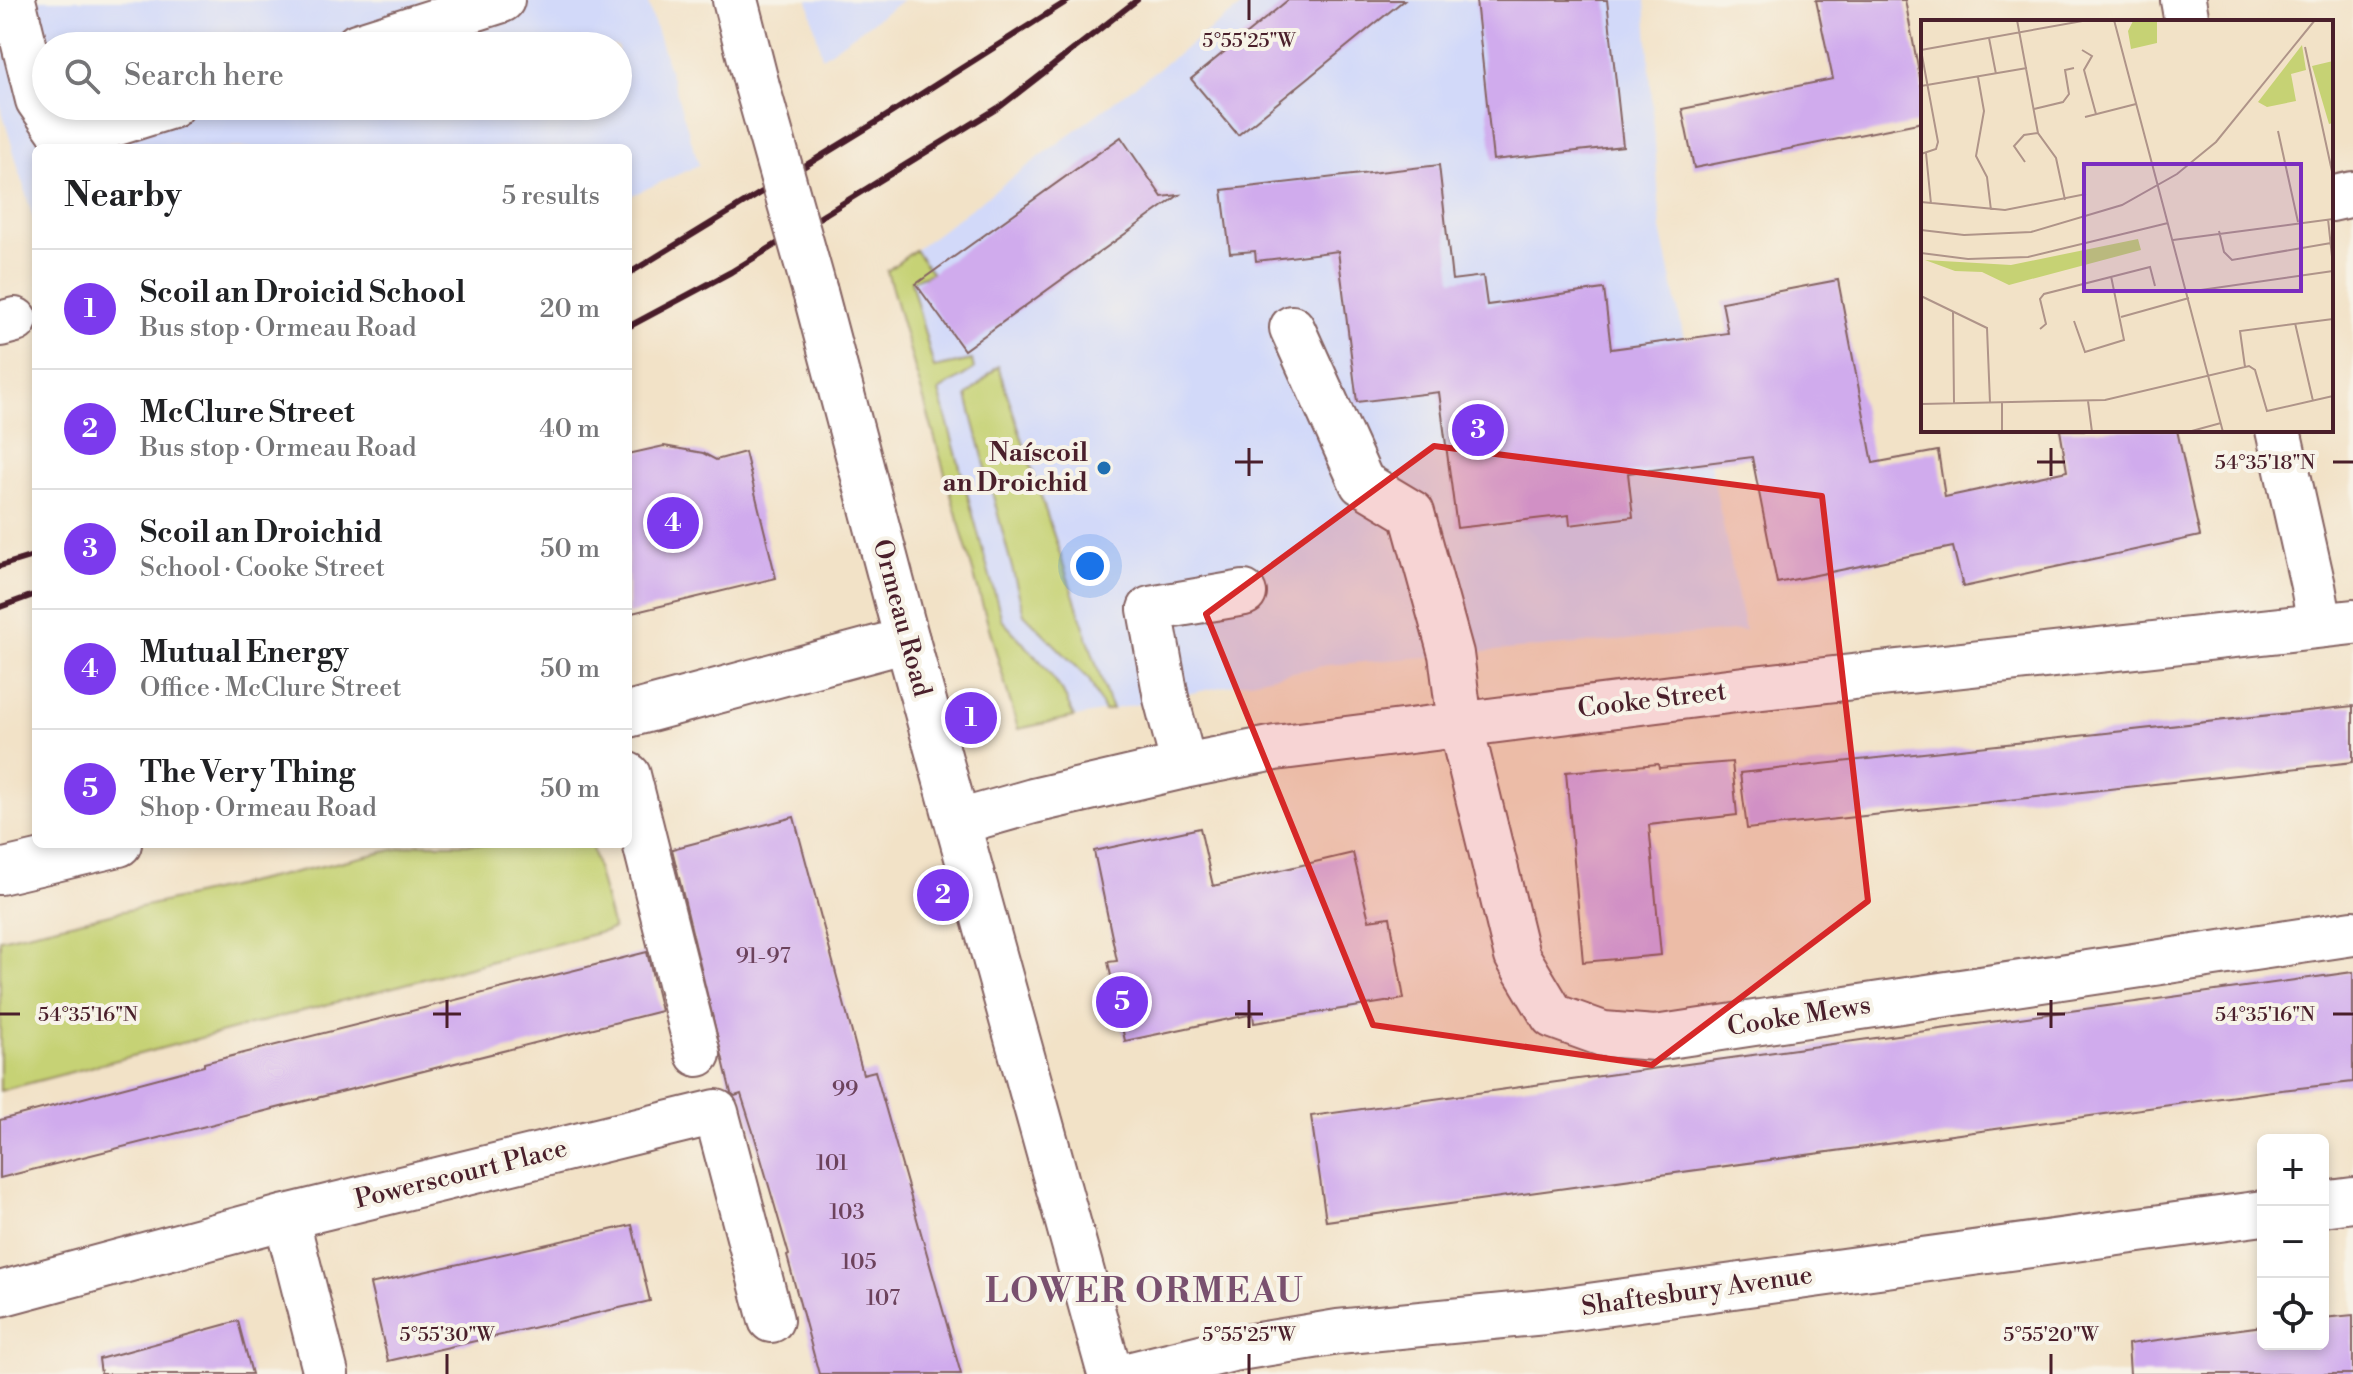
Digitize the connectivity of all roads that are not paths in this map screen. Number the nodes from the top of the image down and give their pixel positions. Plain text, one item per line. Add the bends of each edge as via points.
1 (13, 0) edge
2 (502, 0) edge
3 (735, 0) edge
4 (2183, 0) edge
5 (2187, 20) edge
6 (401, 32) edge
7 (32, 76) edge
8 (52, 120) edge
9 (126, 120) edge
10 (2353, 194) edge
11 (2333, 199) edge
12 (1292, 328) dead end
13 (2278, 432) edge
14 (1244, 593) dead end
15 (2336, 624) edge
16 (907, 640) junction
17 (632, 714) edge
18 (1460, 723) junction
19 (1184, 766) junction
20 (632, 791) edge
21 (959, 822) junction
22 (102, 848) edge
23 (0, 872) edge
24 (2353, 933) edge
25 (698, 1054) dead end
26 (2353, 1200) edge
27 (2329, 1203) edge
28 (2257, 1214) edge
29 (286, 1217) junction
30 (0, 1294) edge
31 (771, 1320) dead end
32 (326, 1374) edge
33 (1110, 1374) edge
34 (1132, 1374) edge

1 - 7 street
2 - 6 street
3 - 16 street, Ormeau Road, bridge
4 - 5 street
8 - 9 street via 59,130 82,134
10 - 11 street
12 - 18 street, Cooke Mews via 1362,483 1412,513 1451,654
13 - 15 street via 2313,586
14 - 19 street via 1150,609
15 - 18 street, Cooke Street
16 - 17 street
16 - 21 street, Ormeau Road
18 - 19 street, Cooke Street
18 - 24 street, Cooke Mews via 1517,956 1553,1016 1603,1034 1655,1038
19 - 21 street, Cooke Street
20 - 25 street
21 - 33 street, Ormeau Road
22 - 23 street
26 - 27 street
28 - 34 street, Shaftesbury Avenue via 1545,1312 1338,1332 1233,1349
29 - 30 street, Powerscourt Place
29 - 31 street, Powerscourt Place via 716,1112
29 - 32 street

